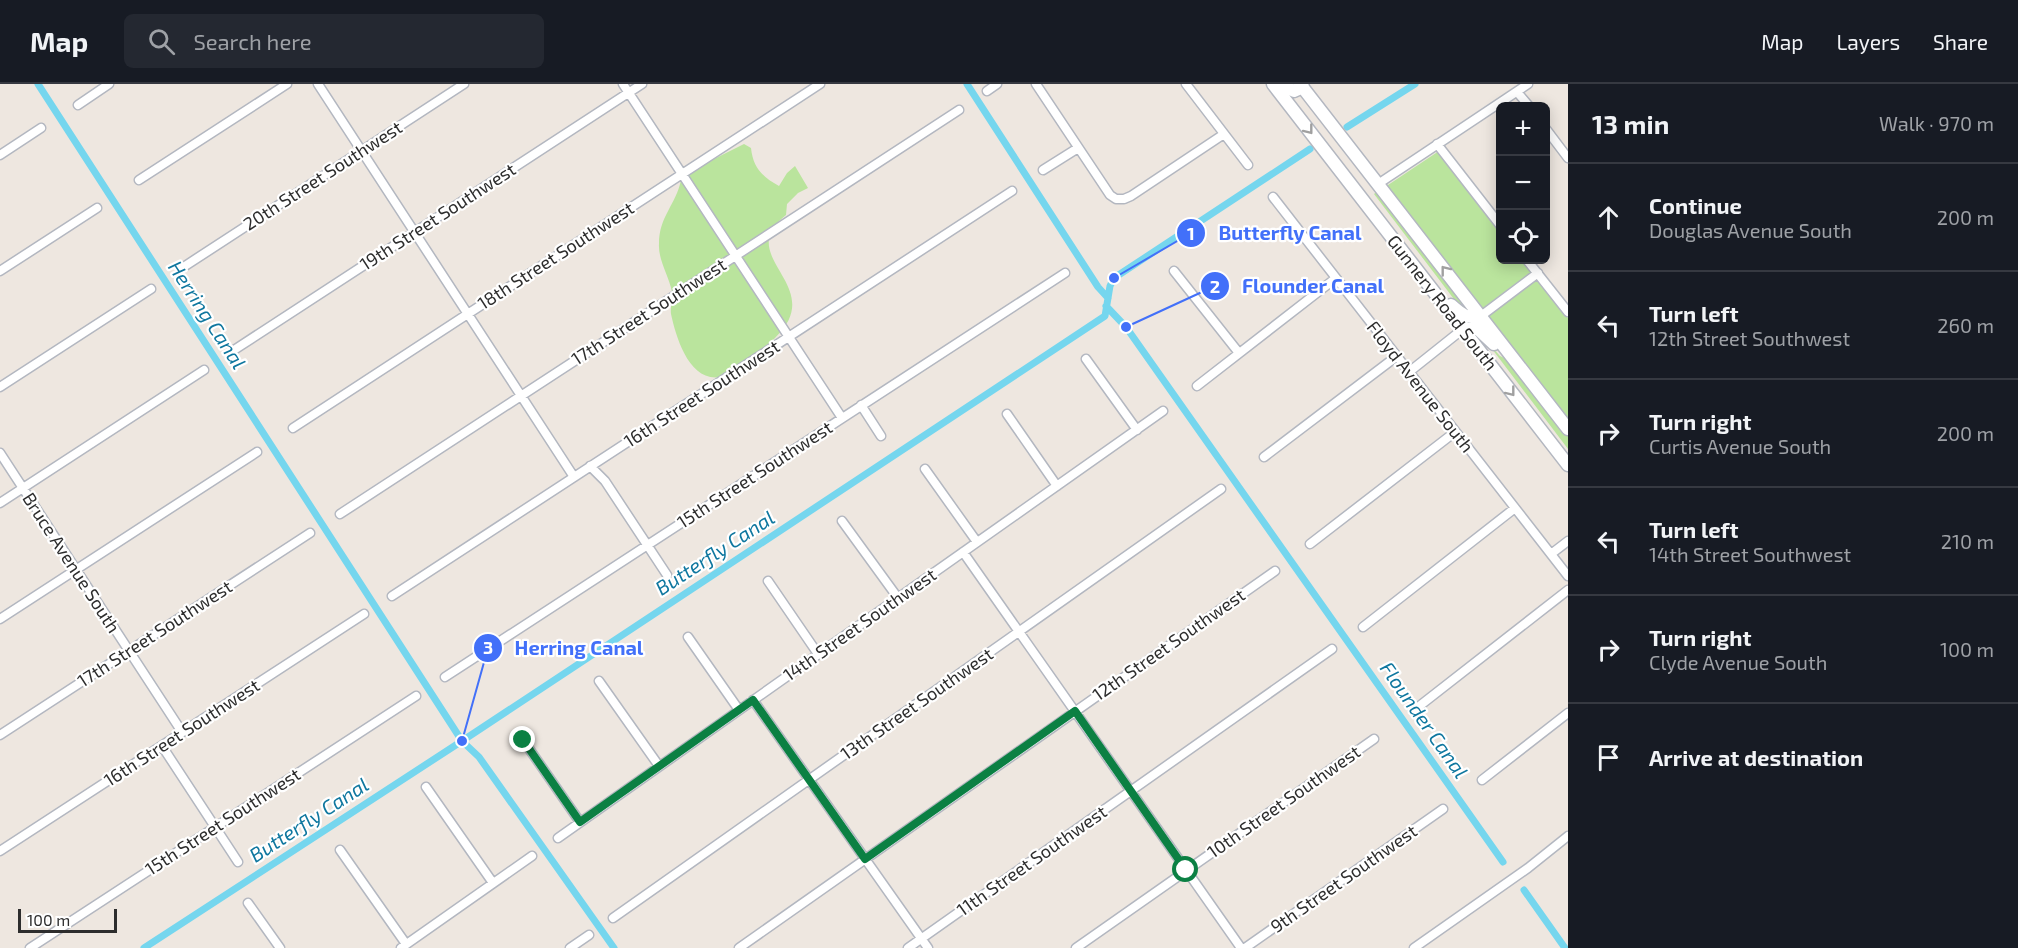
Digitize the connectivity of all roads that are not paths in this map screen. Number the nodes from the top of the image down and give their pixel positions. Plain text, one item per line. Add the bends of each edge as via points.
1 (109, 84) edge
2 (287, 84) edge
3 (318, 84) edge
4 (464, 84) edge
5 (623, 84) edge
6 (642, 84) edge
7 (820, 84) edge
8 (997, 84) edge
9 (1036, 84) edge
10 (1186, 84) edge
11 (1273, 84) edge
12 (1280, 84) edge
13 (1528, 84) edge
14 (1303, 85) edge
15 (987, 91) dead end
16 (1517, 92) junction
17 (629, 93) junction
18 (1525, 102) edge
19 (78, 105) dead end
20 (959, 110) dead end
21 (41, 128) dead end
22 (1224, 134) junction
23 (1550, 135) edge
24 (1437, 144) junction
25 (1078, 148) junction
26 (362, 152) junction
27 (0, 155) edge
28 (1568, 158) edge
29 (1248, 165) dead end
30 (1042, 170) dead end
31 (682, 174) junction
32 (139, 180) dead end
33 (1378, 184) junction
34 (1012, 191) dead end
35 (1274, 196) dead end
36 (98, 208) dead end
37 (1496, 220) edge
38 (414, 232) junction
39 (735, 256) junction
40 (1530, 264) edge
41 (182, 268) dead end
42 (0, 271) edge
43 (1174, 271) dead end
44 (1065, 273) dead end
45 (1538, 273) junction
46 (1336, 278) junction
47 (151, 289) dead end
48 (1432, 291) junction
49 (1568, 312) edge
50 (467, 314) junction
51 (1481, 316) junction
52 (1463, 329) junction
53 (789, 337) junction
54 (234, 350) dead end
55 (1239, 353) junction
56 (1397, 356) junction
57 (1086, 359) dead end
58 (1514, 359) junction
59 (204, 370) dead end
60 (1409, 372) junction
61 (1197, 386) dead end
62 (0, 387) edge
63 (521, 396) junction
64 (861, 405) junction
65 (1163, 411) dead end
66 (1006, 414) dead end
67 (842, 418) junction
68 (293, 428) dead end
69 (1568, 429) edge
70 (1137, 430) junction
71 (1455, 432) junction
72 (881, 436) dead end
73 (257, 452) dead end
74 (0, 453) edge
75 (1264, 457) dead end
76 (1568, 465) edge
77 (590, 466) junction
78 (925, 469) dead end
79 (574, 477) junction
80 (1057, 486) junction
81 (23, 488) junction
82 (1221, 489) dead end
83 (0, 503) edge
84 (1515, 508) junction
85 (340, 514) dead end
86 (843, 521) dead end
87 (310, 532) dead end
88 (1568, 541) edge
89 (977, 542) junction
90 (1310, 544) dead end
91 (647, 546) junction
92 (963, 552) junction
93 (1551, 554) junction
94 (76, 570) junction
95 (1275, 571) dead end
96 (667, 575) dead end
97 (1568, 576) edge
98 (768, 580) dead end
99 (1568, 590) edge
100 (392, 596) dead end
101 (898, 598) junction
102 (364, 614) dead end
103 (0, 619) edge
104 (1363, 627) dead end
105 (1019, 632) junction
106 (688, 637) dead end
107 (1332, 649) dead end
108 (129, 651) junction
109 (819, 654) junction
110 (445, 677) dead end
111 (599, 681) dead end
112 (416, 696) dead end
113 (753, 700) junction
114 (739, 710) junction
115 (1075, 711) junction
116 (1413, 711) dead end
117 (1568, 713) edge
118 (182, 732) junction
119 (0, 735) edge
120 (1374, 739) dead end
121 (523, 740) dead end
122 (162, 746) junction
123 (659, 766) junction
124 (809, 780) junction
125 (1482, 780) dead end
126 (426, 787) dead end
127 (1131, 791) junction
128 (1443, 809) dead end
129 (580, 822) junction
130 (215, 827) junction
131 (1568, 836) edge
132 (558, 838) dead end
133 (340, 850) dead end
134 (0, 851) edge
135 (532, 856) dead end
136 (865, 859) junction
137 (238, 862) dead end
138 (1186, 870) junction
139 (493, 883) junction
140 (248, 903) dead end
141 (613, 918) dead end
142 (589, 934) dead end
143 (921, 939) junction
144 (404, 946) edge
145 (30, 948) edge
146 (280, 948) edge
147 (570, 948) edge
148 (739, 948) edge
149 (908, 948) edge
150 (928, 948) edge
151 (1076, 948) edge
152 (1243, 948) edge
153 (1414, 948) edge

1 - 19 street
2 - 32 street
3 - 26 street
4 - 26 street, 20th Street Southwest
5 - 17 street
6 - 17 street, 19th Street Southwest
7 - 31 street, 18th Street Southwest
8 - 15 street
9 - 25 street
10 - 22 street
11 -> 48 main road, Gunnery Road South
12 - 14 main road via 1294,91
13 - 16 street
14 - 33 main road, Gunnery Road South
16 - 18 street
16 - 24 street
17 - 31 street
17 - 38 street, 19th Street Southwest
20 - 39 street, 17th Street Southwest
21 - 27 street
22 - 25 street via 1124,199 1110,195
22 - 29 street
23 - 28 street
24 - 33 street
24 - 37 street
25 - 30 street
26 - 38 street
26 - 41 street, 20th Street Southwest
31 - 39 street
31 - 50 street, 18th Street Southwest
51 -> 33 main road, Gunnery Road South
34 - 53 street, 16th Street Southwest
35 - 46 street, Floyd Avenue South
36 - 42 street
38 - 50 street
38 - 54 street, 19th Street Southwest
39 - 53 street
39 - 63 street, 17th Street Southwest
40 - 45 street
43 - 55 street
44 - 64 street, 15th Street Southwest
45 - 49 street
45 - 51 street
46 - 55 street
46 - 56 street, Floyd Avenue South
47 - 62 street
48 - 51 main road via 1440,293 1460,314
48 - 52 main road, Gunnery Road South
50 - 63 street
50 - 68 street, 18th Street Southwest
51 - 58 main road, Gunnery Road South
52 - 58 main road via 1478,329 1501,353
52 - 60 street
52 -> 76 main road, Gunnery Road South
53 - 67 street
53 - 77 street, 16th Street Southwest
55 - 61 street
56 - 60 street, Floyd Avenue South
56 - 75 street
57 - 70 street
58 - 69 main road, Gunnery Road South
59 - 81 street
60 - 71 street, Floyd Avenue South
63 - 79 street
63 - 85 street, 17th Street Southwest
64 - 67 street, 15th Street Southwest
64 - 72 street
65 - 70 street, 14th Street Southwest
66 - 80 street
67 - 91 street, 15th Street Southwest
70 - 80 street, 14th Street Southwest
71 - 84 street, Floyd Avenue South
71 - 90 street
73 - 94 street
74 - 81 street, Bruce Avenue South
77 - 79 street, 16th Street Southwest
77 - 91 street via 605,481
78 - 89 street
79 - 100 street, 16th Street Southwest
80 - 89 street, 14th Street Southwest
81 - 83 street
81 - 94 street, Bruce Avenue South
82 - 105 street, 13th Street Southwest
84 - 93 street, Floyd Avenue South
84 - 104 street
86 - 101 street
87 - 108 street, 17th Street Southwest
88 - 93 street
89 - 92 street, 14th Street Southwest
91 - 96 street
91 - 110 street, 15th Street Southwest
92 - 101 street, 14th Street Southwest
92 - 105 street
93 - 97 street, Floyd Avenue South
94 - 103 street
94 - 108 street, Bruce Avenue South
95 - 115 street, 12th Street Southwest
98 - 109 street
99 - 116 street
101 - 109 street, 14th Street Southwest
102 - 118 street, 16th Street Southwest
105 - 115 street
105 - 124 street, 13th Street Southwest
106 - 114 street
107 - 127 street, 11th Street Southwest
108 - 118 street, Bruce Avenue South
108 - 119 street, 17th Street Southwest
109 - 113 street, 14th Street Southwest
111 - 123 street
112 - 130 street, 15th Street Southwest
113 - 114 street, 14th Street Southwest
113 - 124 street
114 - 123 street, 14th Street Southwest
115 - 127 street
115 - 136 street, 12th Street Southwest
117 - 125 street
118 - 122 street, 16th Street Southwest
120 - 138 street, 10th Street Southwest
121 - 129 street
122 - 130 street
122 - 134 street, 16th Street Southwest
123 - 129 street, 14th Street Southwest
124 - 136 street
124 - 141 street, 13th Street Southwest
126 - 139 street
127 - 138 street
127 - 143 street, 11th Street Southwest
128 - 152 street, 9th Street Southwest
129 - 132 street, 14th Street Southwest
130 - 137 street
130 - 145 street, 15th Street Southwest
131 - 153 street
133 - 144 street
135 - 139 street
136 - 143 street
136 - 148 street, 12th Street Southwest
138 - 151 street, 10th Street Southwest
138 - 152 street
139 - 144 street
140 - 146 street
142 - 147 street
143 - 149 street, 11th Street Southwest
143 - 150 street

